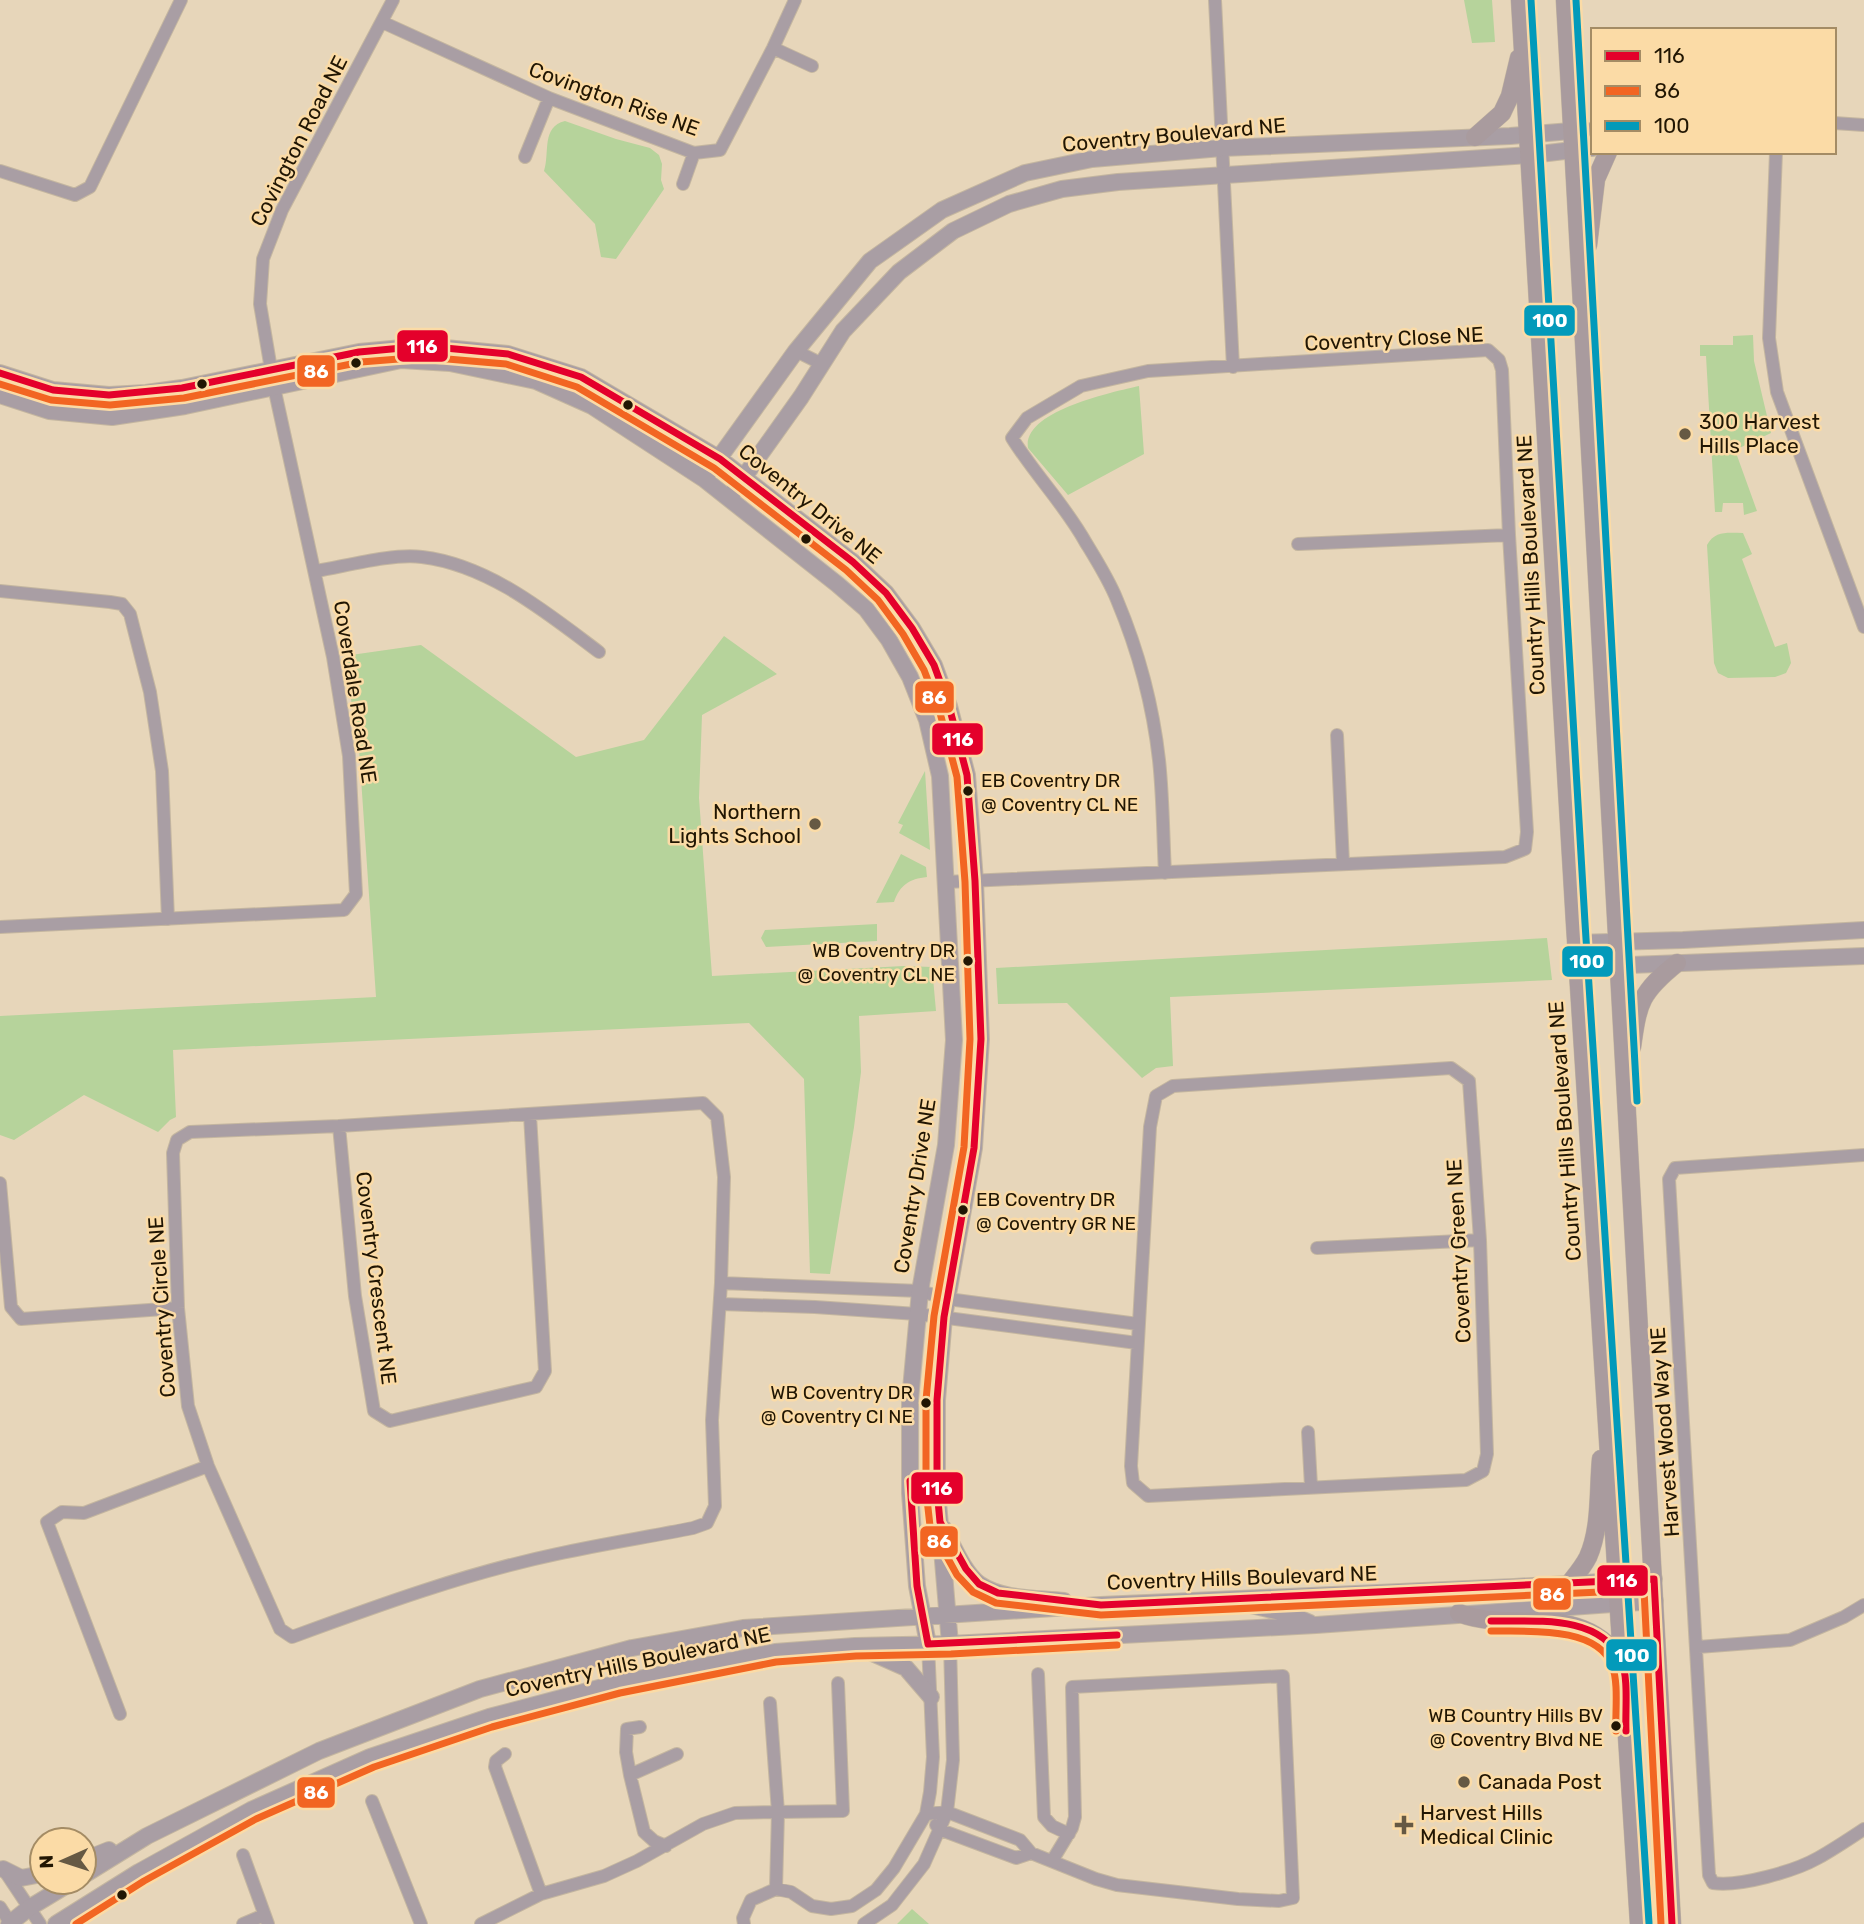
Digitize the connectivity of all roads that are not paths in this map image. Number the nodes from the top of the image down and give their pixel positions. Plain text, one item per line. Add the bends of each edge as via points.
1 (181, 0) edge
2 (393, 0) edge
3 (795, 0) edge
4 (1214, 0) edge
5 (1520, 0) edge
6 (1564, 0) edge
7 (382, 22) junction
8 (1524, 41) junction
9 (773, 48) junction
10 (812, 66) dead end
11 (549, 98) junction
12 (1836, 123) edge
13 (1864, 125) edge
14 (1591, 129) edge
15 (1571, 131) junction
16 (1529, 134) junction
17 (1475, 137) junction
18 (1222, 148) junction
19 (1573, 150) junction
20 (1591, 150) edge
21 (694, 152) junction
22 (1607, 154) edge
23 (1776, 154) edge
24 (1531, 155) junction
25 (525, 157) dead end
26 (0, 171) edge
27 (1222, 174) junction
28 (682, 184) dead end
29 (1583, 308) junction
30 (796, 351) junction
31 (822, 365) junction
32 (1233, 367) junction
33 (271, 370) junction
34 (0, 373) edge
35 (274, 387) junction
36 (603, 390) junction
37 (0, 396) edge
38 (592, 406) junction
39 (720, 459) junction
40 (744, 477) junction
41 (704, 479) junction
42 (729, 498) junction
43 (1509, 535) junction
44 (1297, 544) dead end
45 (316, 571) junction
46 (0, 591) edge
47 (1864, 626) edge
48 (599, 652) dead end
49 (1337, 735) dead end
50 (1343, 863) junction
51 (1165, 873) junction
52 (975, 881) junction
53 (946, 882) junction
54 (169, 919) junction
55 (0, 927) edge
56 (1864, 930) edge
57 (1618, 942) junction
58 (1576, 943) junction
59 (1864, 956) edge
60 (1677, 963) junction
61 (1619, 965) junction
62 (1577, 967) junction
63 (1626, 1085) junction
64 (530, 1115) junction
65 (339, 1126) junction
66 (1864, 1155) edge
67 (0, 1183) edge
68 (1480, 1240) junction
69 (1317, 1248) dead end
70 (722, 1283) junction
71 (920, 1290) junction
72 (948, 1299) junction
73 (720, 1304) junction
74 (178, 1308) junction
75 (917, 1314) junction
76 (944, 1317) junction
77 (1138, 1324) junction
78 (1137, 1343) junction
79 (1606, 1396) junction
80 (1308, 1432) dead end
81 (208, 1466) junction
82 (1311, 1486) junction
83 (940, 1522) junction
84 (1654, 1579) junction
85 (1618, 1582) junction
86 (1569, 1584) junction
87 (1230, 1600) junction
88 (1655, 1601) junction
89 (1619, 1602) junction
90 (1101, 1605) junction
91 (1864, 1605) edge
92 (1459, 1613) junction
93 (948, 1616) junction
94 (922, 1618) junction
95 (1316, 1625) junction
96 (928, 1644) junction
97 (950, 1644) junction
98 (855, 1646) junction
99 (1698, 1647) junction
100 (1622, 1661) junction
101 (1038, 1674) dead end
102 (838, 1683) dead end
103 (931, 1697) junction
104 (770, 1703) dead end
105 (120, 1714) dead end
106 (640, 1727) dead end
107 (505, 1754) dead end
108 (677, 1754) dead end
109 (630, 1776) junction
110 (372, 1801) dead end
111 (778, 1812) junction
112 (947, 1812) junction
113 (926, 1814) junction
114 (1864, 1829) edge
115 (941, 1830) junction
116 (1069, 1834) junction
117 (147, 1836) junction
118 (666, 1846) junction
119 (1031, 1853) junction
120 (98, 1855) edge
121 (243, 1855) dead end
122 (1052, 1861) junction
123 (2, 1866) edge
124 (98, 1866) edge
125 (28, 1877) edge
126 (776, 1889) junction
127 (541, 1894) junction
128 (49, 1896) edge
129 (0, 1907) edge
130 (29, 1908) junction
131 (266, 1919) edge
132 (10, 1924) edge
133 (40, 1924) edge
134 (56, 1924) edge
135 (243, 1924) edge
136 (421, 1924) edge
137 (481, 1924) edge
138 (744, 1924) edge
139 (864, 1924) edge
140 (1639, 1924) edge
141 (1672, 1924) edge

1 - 26 street via 90,187 75,195
2 - 7 street, Covington Road NE
3 - 9 street, Covington Rise NE
4 - 18 street
5 - 8 main road, Country Hills Boulevard NE
6 - 15 main road
7 - 11 street, Covington Rise NE
7 - 33 street, Covington Road NE via 282,210 263,259 260,304
8 - 16 main road, Country Hills Boulevard NE
8 - 17 main road via 1502,113
9 - 10 street
9 - 21 street, Covington Rise NE via 720,150
11 - 21 street, Covington Rise NE
11 - 25 street
12 - 13 street
14 - 15 street
15 - 16 street, Coventry Boulevard NE
15 - 19 main road
16 - 17 street, Coventry Boulevard NE
16 - 24 main road, Country Hills Boulevard NE
17 - 18 street, Coventry Boulevard NE
18 - 27 street
18 - 30 street, Coventry Boulevard NE via 1091,159 1025,173 942,210 870,261
19 - 20 street
19 - 24 street, Coventry Boulevard NE
19 - 29 main road
21 - 28 street
22 - 29 main road via 1596,179
23 - 47 street via 1769,338 1777,392
24 - 27 street, Coventry Boulevard NE
24 - 58 main road, Country Hills Boulevard NE
27 - 31 street, Coventry Boulevard NE via 1062,189 1009,204 953,232 899,272 843,331
27 - 32 street
29 - 57 main road
30 - 31 street
30 - 39 street, Coventry Boulevard NE
31 - 40 street, Coventry Boulevard NE
32 - 43 street, Coventry Close NE via 1488,350 1495,354 1502,370
32 - 51 street, Coventry Close NE via 1147,371 1082,386 1027,418 1013,438 1085,540 1116,597 1133,644 1150,704 1159,761
33 - 34 street, Coventry Drive NE via 182,388 109,395 53,390
33 - 35 street, Covington Road NE
33 - 36 street, Coventry Drive NE via 359,352 424,346 508,354 581,377
35 - 37 street, Coventry Drive NE via 112,417 49,411
35 - 38 street, Coventry Drive NE via 401,360 450,363 536,381
35 - 45 street, Coverdale Road NE
36 - 38 street
36 - 39 street, Coventry Drive NE
38 - 41 street, Coventry Drive NE
39 - 40 street, Coventry Drive NE
39 - 41 street, Coventry Boulevard NE
40 - 42 street, Coventry Boulevard NE
40 - 52 street, Coventry Drive NE via 853,562 886,593 912,628 950,706 967,775
41 - 42 street, Coventry Drive NE
42 - 53 street, Coventry Drive NE via 866,609 910,677 927,720 940,776
43 - 44 street
43 - 50 street, Coventry Close NE via 1525,849 1505,857
45 - 48 street via 421,556 458,565 522,595
45 - 54 street, Coverdale Road NE via 349,756 356,894 344,910
46 - 54 street via 122,604 130,614 150,692 162,771
49 - 50 street
50 - 51 street, Coventry Close NE
51 - 52 street, Coventry Close NE
52 - 53 street, Coventry Close NE
52 - 72 street, Coventry Drive NE via 981,1039 974,1149
53 - 71 street, Coventry Drive NE via 954,1040 946,1144
54 - 55 street, Coverdale Road NE
56 - 57 street
57 - 58 street
57 - 61 main road
58 - 62 main road, Country Hills Boulevard NE
59 - 60 street
60 - 61 street
60 - 63 main road via 1653,982 1642,998
61 - 62 street
61 - 63 main road
62 - 79 main road, Country Hills Boulevard NE
63 - 84 main road
64 - 65 street, Coventry Circle NE
64 - 65 street, Coventry Crescent NE via 545,1371 536,1387 390,1421 374,1411 355,1296
64 - 70 street, Coventry Circle NE via 703,1103 717,1117 724,1177
65 - 74 street, Coventry Circle NE via 190,1132 177,1140 173,1153
66 - 99 street, Harvest Wood Way NE via 1675,1168 1669,1179
67 - 74 street via 11,1307 21,1319
68 - 69 street
68 - 77 street, Coventry Green NE via 1469,1081 1451,1068 1172,1086 1156,1096 1150,1127
68 - 82 street, Coventry Green NE via 1487,1454 1483,1471 1466,1480
70 - 71 street
70 - 73 street, Coventry Circle NE
71 - 72 street
71 - 75 street, Coventry Drive NE
72 - 76 street, Coventry Drive NE
72 - 77 street
73 - 75 street
73 - 81 street, Coventry Circle NE via 712,1420 715,1506 707,1522 693,1528 543,1558 366,1610 292,1637 279,1629
74 - 81 street, Coventry Circle NE via 188,1406
75 - 76 street
75 - 94 street, Coventry Drive NE via 910,1400 910,1493
76 - 78 street
76 - 83 street, Coventry Drive NE via 937,1400
77 - 78 street, Coventry Green NE
78 - 82 street, Coventry Green NE via 1131,1466 1133,1483 1148,1496
79 - 85 main road, Country Hills Boulevard NE
79 - 86 main road via 1596,1527 1587,1560
80 - 82 street
81 - 105 street via 84,1513 62,1512 47,1522
83 - 90 street via 979,1584 998,1593
83 - 93 street, Coventry Drive NE
84 - 85 street, Coventry Hills Boulevard NE
84 - 88 main road
85 - 86 street, Coventry Hills Boulevard NE
85 - 89 main road, Country Hills Boulevard NE
86 - 87 street, Coventry Hills Boulevard NE
87 - 90 street, Coventry Hills Boulevard NE
87 - 95 street
88 - 89 street, Coventry Hills Boulevard NE
88 - 141 main road
89 - 92 street, Coventry Hills Boulevard NE
89 - 100 main road, Country Hills Boulevard NE
90 - 93 street, Coventry Hills Boulevard NE
91 - 99 street via 1790,1640
92 - 95 street, Coventry Hills Boulevard NE
92 - 100 main road via 1478,1620 1555,1622 1580,1628 1608,1643
93 - 94 street, Coventry Hills Boulevard NE
93 - 97 street, Coventry Drive NE
94 - 96 street, Coventry Drive NE
94 - 117 street, Coventry Hills Boulevard NE via 743,1628 632,1648 480,1689 319,1751
95 - 97 street, Coventry Hills Boulevard NE
96 - 97 street, Coventry Hills Boulevard NE
96 - 98 street, Coventry Hills Boulevard NE
96 - 103 street
97 - 112 street via 953,1760
98 - 103 street via 906,1668
98 - 134 street, Coventry Hills Boulevard NE via 775,1652 618,1683 489,1717 370,1757 251,1810
99 - 114 street, Harvest Wood Way NE via 1713,1883 1726,1885 1768,1876 1815,1860
100 - 140 main road, Country Hills Boulevard NE
101 - 116 street via 1044,1817
102 - 111 street via 843,1811
103 - 113 street via 933,1757
104 - 111 street
106 - 109 street via 627,1729
107 - 127 street via 495,1767
108 - 109 street
109 - 118 street via 644,1832
110 - 136 street
111 - 118 street via 735,1813 703,1824
111 - 126 street
112 - 113 street
112 - 115 street
112 - 119 street via 1020,1840
113 - 115 street
113 - 126 street via 894,1868 876,1890 852,1906 812,1906 791,1892
115 - 119 street via 1016,1858
115 - 139 street via 924,1864 892,1905
116 - 122 street
116 - 122 street via 1075,1817 1072,1687 1283,1676 1293,1898 1238,1899 1117,1885
117 - 120 street
117 - 124 street, Coventry Hills Boulevard NE
118 - 127 street via 604,1876
119 - 122 street
121 - 131 street
123 - 125 street via 21,1878
123 - 130 street
126 - 138 street via 751,1900
127 - 137 street
128 - 130 street
129 - 132 street
130 - 132 street
130 - 133 street
131 - 135 street

